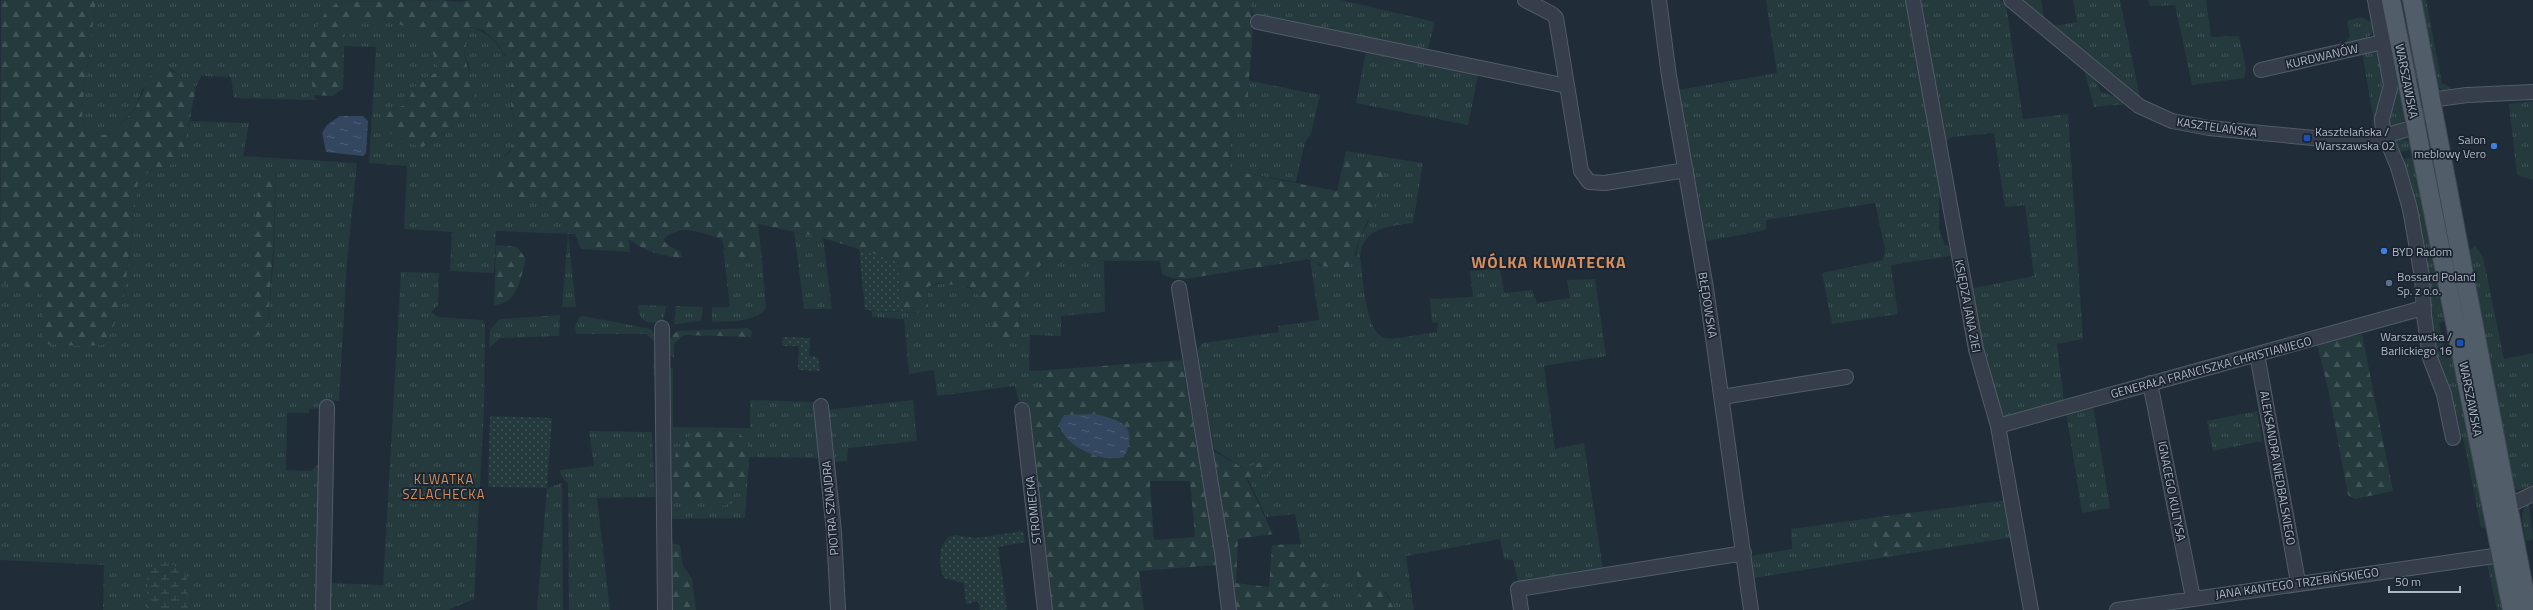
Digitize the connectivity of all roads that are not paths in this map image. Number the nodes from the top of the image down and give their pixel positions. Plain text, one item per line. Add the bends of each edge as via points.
1 (1525, 0) edge
2 (1659, 0) edge
3 (1913, 0) edge
4 (2011, 0) edge
5 (2375, 0) edge
6 (2391, 0) edge
7 (2412, 0) edge
8 (1258, 22) dead end
9 (2383, 42) junction
10 (2401, 50) junction
11 (2261, 70) dead end
12 (1567, 86) junction
13 (2533, 92) edge
14 (2432, 100) junction
15 (2415, 126) junction
16 (2384, 136) junction
17 (1686, 170) junction
18 (2448, 182) junction
19 (1179, 288) dead end
20 (2423, 308) junction
21 (662, 328) dead end
22 (2257, 354) junction
23 (1846, 377) dead end
24 (2150, 383) junction
25 (1722, 396) junction
26 (821, 406) dead end
27 (327, 407) dead end
28 (1022, 410) dead end
29 (1998, 426) junction
30 (2453, 438) dead end
31 (2533, 494) edge
32 (2508, 506) junction
33 (1744, 553) junction
34 (2501, 555) junction
35 (2298, 582) junction
36 (2193, 598) junction
37 (323, 610) edge
38 (665, 610) edge
39 (838, 610) edge
40 (1045, 610) edge
41 (1229, 610) edge
42 (1521, 610) edge
43 (1751, 610) edge
44 (2031, 610) edge
45 (2118, 610) edge
46 (2512, 610) edge
47 (2528, 610) edge

1 - 12 street via 1556,18
2 - 17 street, BŁĘDOWSKA via 1669,76
3 - 29 street, KSIĘDZA JANA ZIEI via 1976,349
4 - 16 street, KASZTELAŃSKA via 2135,102 2163,118 2196,126 2328,140 2357,140
5 - 9 street, WARSZAWSKA
6 - 10 main road, WARSZAWSKA
7 - 14 main road, WARSZAWSKA
8 - 12 street
9 - 11 street, KURDWANÓW
9 - 16 street, WARSZAWSKA via 2391,85 2382,119
10 - 14 street via 2417,98 2420,101
10 - 15 main road, WARSZAWSKA
12 - 17 street via 1581,171 1588,182 1605,183
13 - 14 street via 2467,95
14 - 15 street
14 - 18 main road, WARSZAWSKA
15 - 16 street, KASZTELAŃSKA
15 - 18 street via 2423,127 2431,134
15 - 34 main road, WARSZAWSKA
16 - 20 street, WARSZAWSKA via 2398,167 2410,209 2422,276
17 - 25 street, BŁĘDOWSKA
18 - 32 main road, WARSZAWSKA
19 - 41 street
20 - 22 street, GENERAŁA FRANCISZKA CHRISTIANIEGO
20 - 30 street, WARSZAWSKA via 2430,358 2444,394
21 - 38 street
22 - 24 street, GENERAŁA FRANCISZKA CHRISTIANIEGO
22 - 35 street, ALEKSANDRA NIEDBALSKIEGO
23 - 25 street
24 - 29 street, GENERAŁA FRANCISZKA CHRISTIANIEGO
24 - 36 street, IGNACEGO KULTYSA
25 - 33 street, BŁĘDOWSKA
26 - 39 street, PIOTRA SZNAJDRA via 834,532
27 - 37 street
28 - 40 street, STROMIECKA
29 - 44 street, KSIĘDZA JANA ZIEI
31 - 32 street
32 - 47 main road, WARSZAWSKA
33 - 42 street via 1518,589
33 - 43 street, BŁĘDOWSKA
34 - 35 street, JANA KANTEGO TRZEBIŃSKIEGO
34 - 46 main road, WARSZAWSKA
35 - 36 street, JANA KANTEGO TRZEBIŃSKIEGO
36 - 45 street, JANA KANTEGO TRZEBIŃSKIEGO

